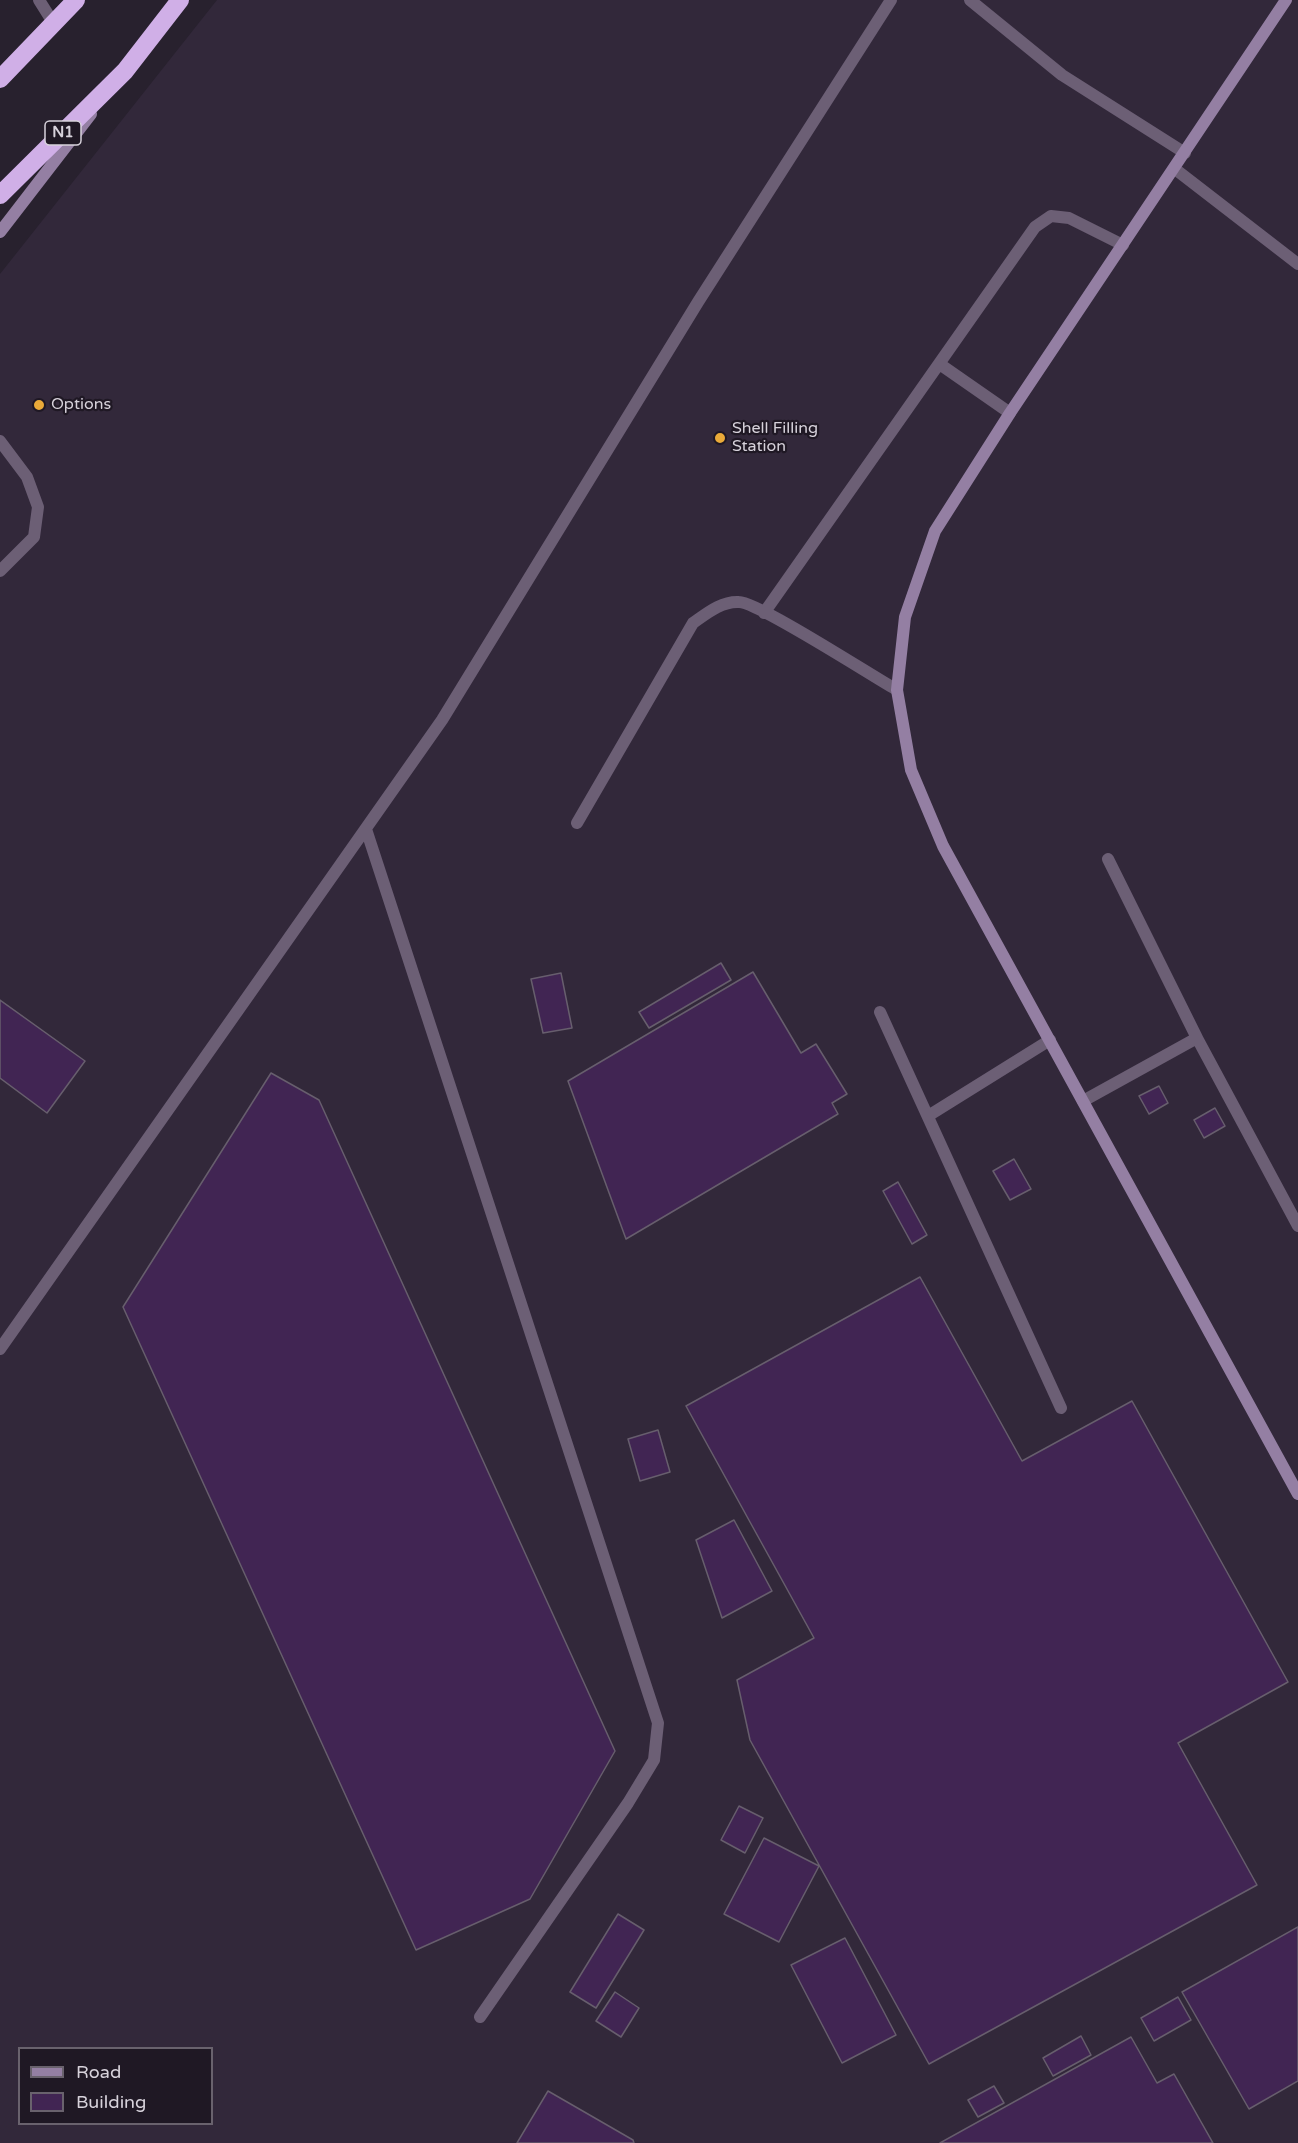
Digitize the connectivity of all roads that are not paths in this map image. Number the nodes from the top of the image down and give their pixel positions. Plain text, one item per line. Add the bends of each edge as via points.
1 (39, 0) edge
2 (76, 0) edge
3 (180, 0) edge
4 (891, 0) edge
5 (970, 0) edge
6 (1286, 0) edge
7 (54, 24) junction
8 (125, 71) junction
9 (0, 79) edge
10 (1185, 153) junction
11 (1175, 169) junction
12 (0, 195) edge
13 (0, 232) edge
14 (1123, 245) junction
15 (1298, 264) edge
16 (941, 365) junction
17 (1010, 413) junction
18 (0, 441) edge
19 (0, 571) edge
20 (764, 613) junction
21 (897, 690) junction
22 (577, 823) dead end
23 (366, 829) junction
24 (1108, 859) dead end
25 (880, 1012) dead end
26 (1197, 1038) junction
27 (1050, 1040) junction
28 (1083, 1101) junction
29 (928, 1116) junction
30 (1298, 1226) edge
31 (0, 1349) edge
32 (1061, 1408) dead end
33 (1298, 1494) edge
34 (480, 2017) dead end

1 - 7 lane
2 - 7 highway
3 - 8 highway, N1
4 - 23 lane via 698,302 442,720
5 - 10 lane via 1062,75
6 - 10 street
7 - 9 highway
8 - 12 highway, N1
8 - 13 street, N1
10 - 11 street
11 - 14 street
11 - 15 lane
14 - 16 lane via 1069,218 1051,216 1035,227
14 - 17 street
16 - 17 lane
16 - 20 lane
17 - 21 street via 935,531 905,617
18 - 19 lane via 27,477 38,507 34,537
20 - 21 lane
20 - 22 lane via 739,602 714,608 693,623
21 - 27 street via 911,770 943,846
23 - 31 lane
23 - 34 lane via 657,1723 654,1760
24 - 26 lane
25 - 29 lane
26 - 28 lane
26 - 30 lane
27 - 28 street
27 - 29 lane
28 - 33 street
29 - 32 lane

